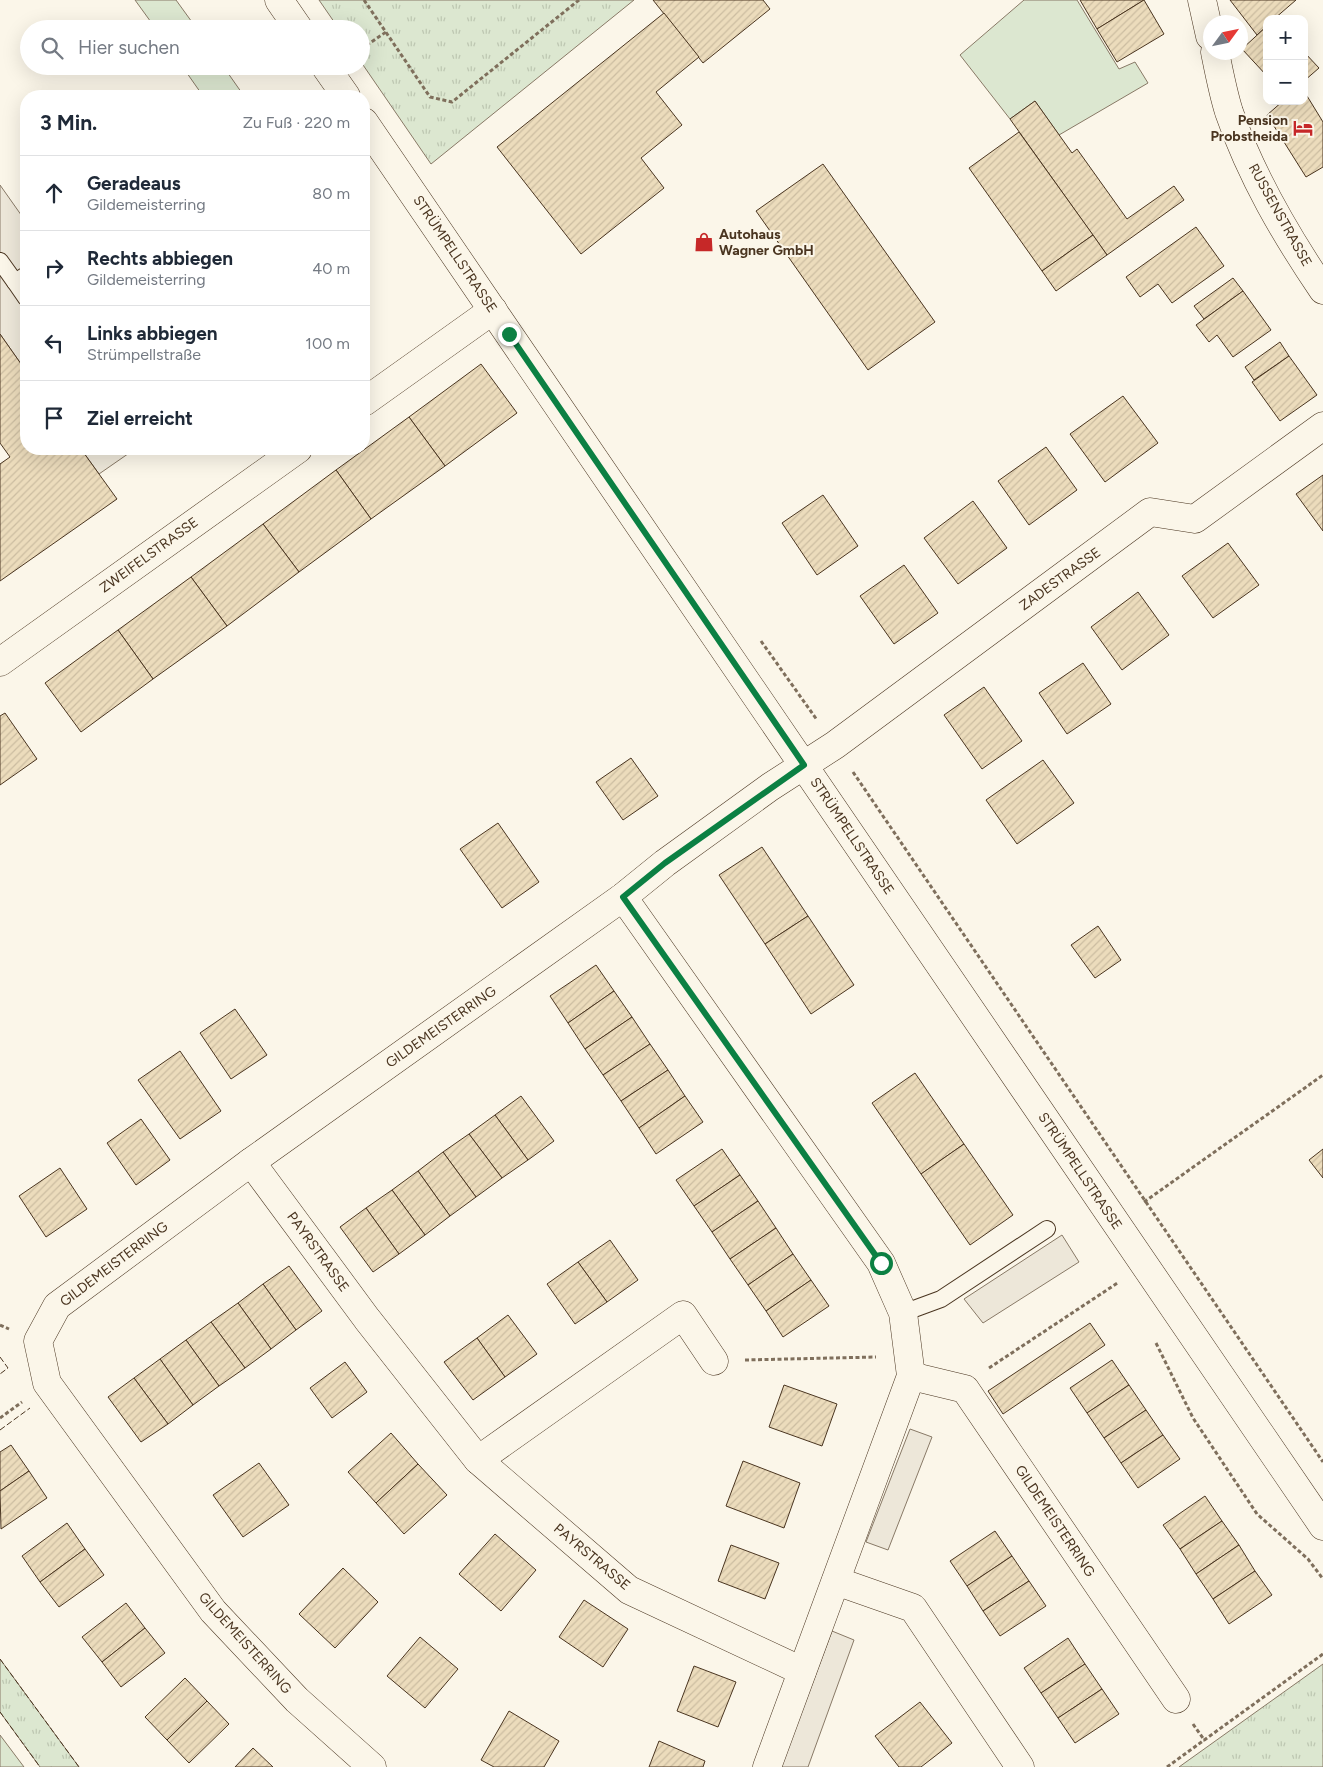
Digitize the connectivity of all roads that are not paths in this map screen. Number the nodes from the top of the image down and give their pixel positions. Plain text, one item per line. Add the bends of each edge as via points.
1 (279, 0) edge
2 (1202, 0) edge
3 (1205, 15) edge
4 (293, 20) edge
5 (1216, 60) edge
6 (331, 75) edge
7 (342, 90) edge
8 (370, 131) edge
9 (0, 261) edge
10 (20, 277) edge
11 (1323, 290) edge
12 (493, 310) junction
13 (370, 398) edge
14 (1323, 426) edge
15 (290, 455) edge
16 (0, 662) edge
17 (804, 765) junction
18 (623, 897) junction
19 (251, 1162) junction
20 (1047, 1229) dead end
21 (903, 1313) junction
22 (714, 1361) road end
23 (910, 1376) junction
24 (478, 1460) junction
25 (1323, 1526) edge
26 (836, 1581) junction
27 (802, 1672) junction
28 (1176, 1698) dead end
29 (372, 1767) edge
30 (767, 1767) edge
31 (1020, 1767) edge

1 - 4 street
2 - 3 street
5 - 11 street, RUSSENSTRASSE via 1229,111 1257,180
6 - 7 street
8 - 12 street, STRÜMPELLSTRASSE
9 - 10 lane
12 - 13 street
12 - 17 street, STRÜMPELLSTRASSE
14 - 17 street, ZADESTRASSE via 1195,519 1150,512 835,746
15 - 16 street, ZWEIFELSTRASSE
17 - 18 street, GILDEMEISTERRING via 665,863
17 - 25 street, STRÜMPELLSTRASSE
18 - 19 street, GILDEMEISTERRING
18 - 21 street via 881,1263
19 - 24 street, PAYRSTRASSE via 367,1319
19 - 29 street, GILDEMEISTERRING via 57,1306 38,1341 47,1383 212,1611 297,1700
20 - 21 lane via 941,1299
21 - 23 street
22 - 24 street via 683,1315
23 - 26 street
23 - 28 street, GILDEMEISTERRING via 965,1389
24 - 27 street, PAYRSTRASSE via 629,1590
26 - 27 street
26 - 31 street via 913,1608
27 - 30 street

